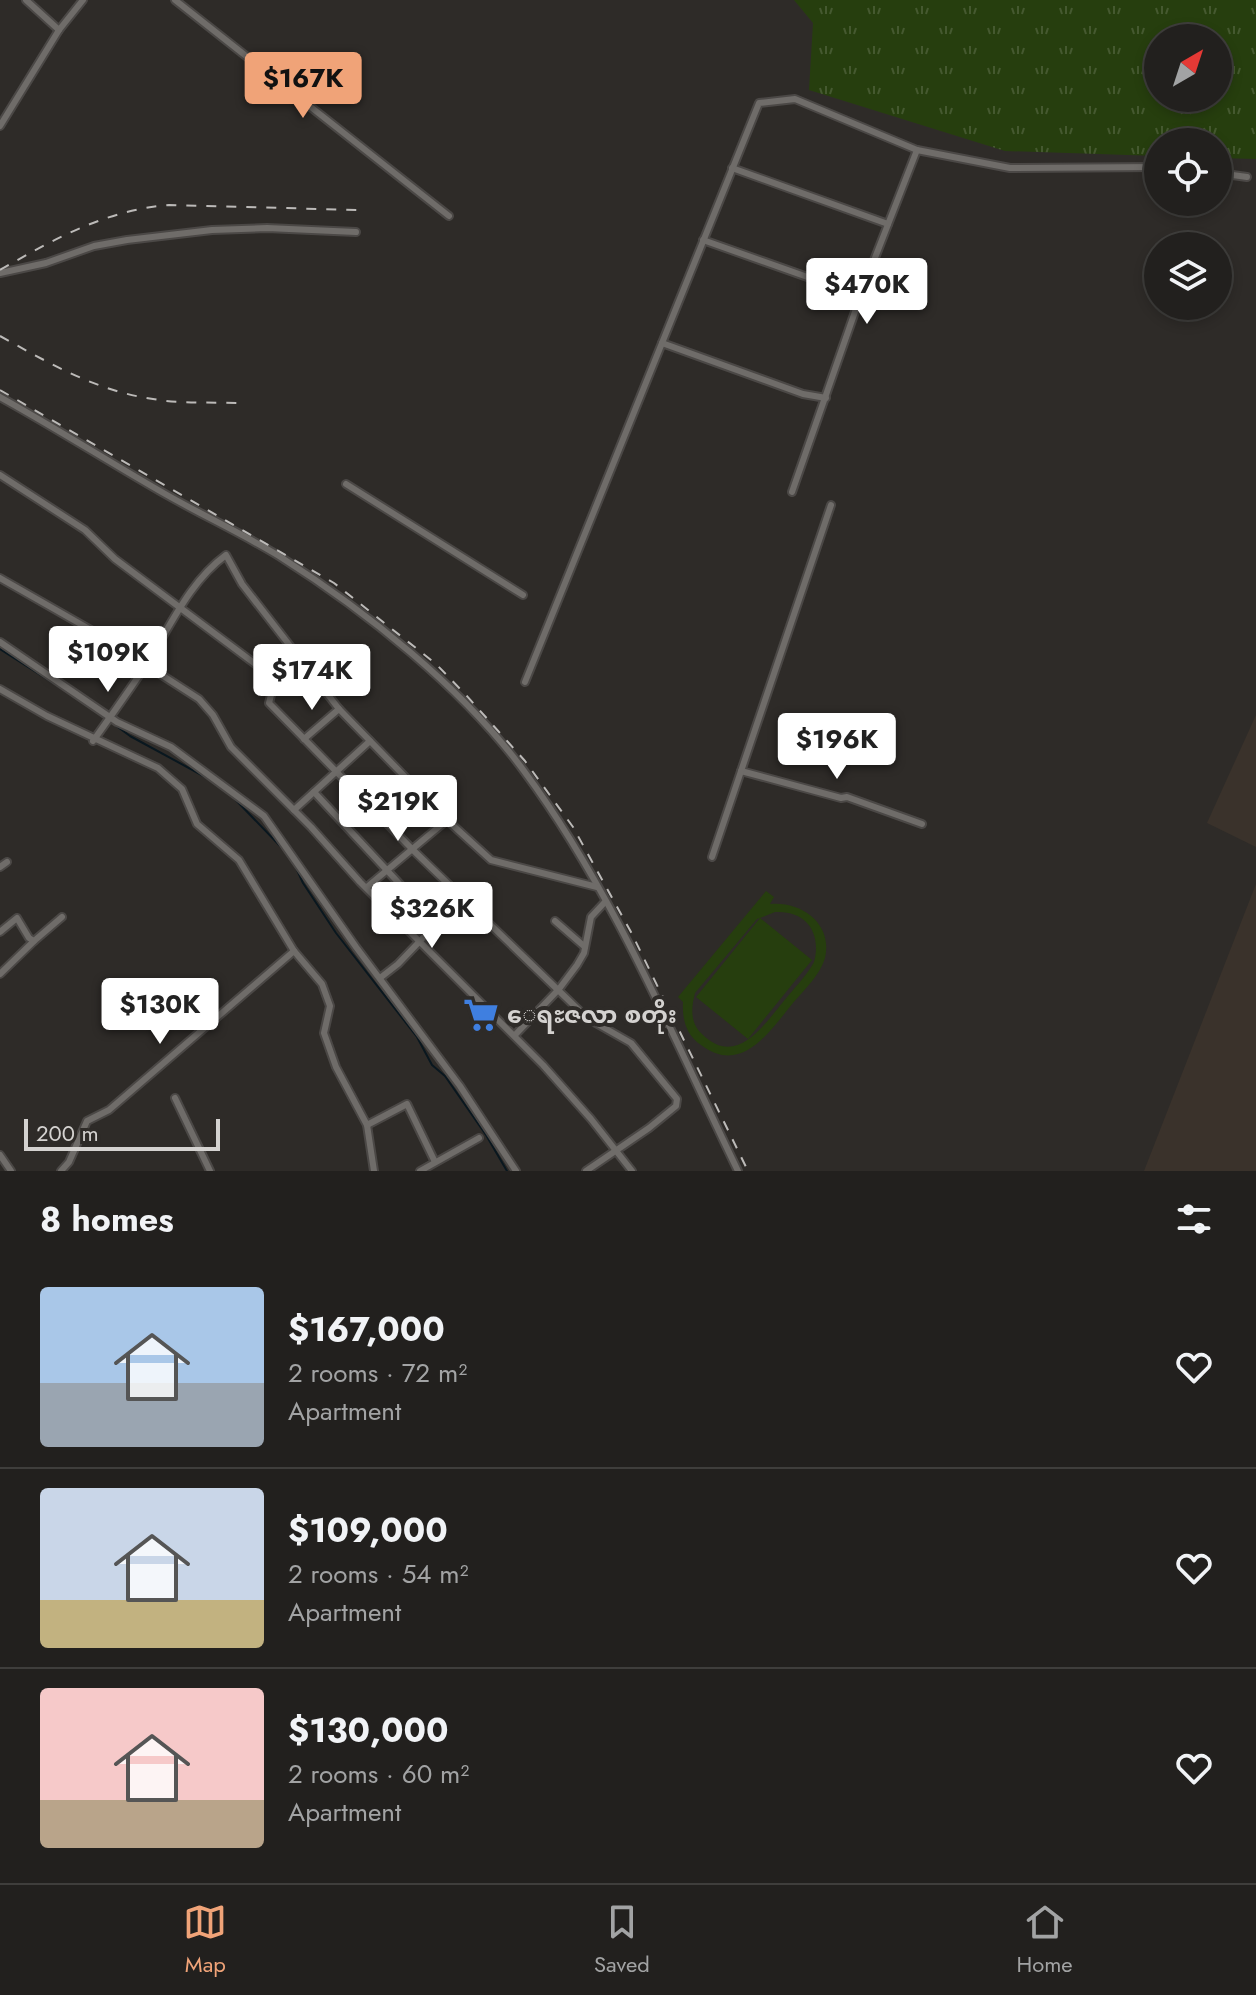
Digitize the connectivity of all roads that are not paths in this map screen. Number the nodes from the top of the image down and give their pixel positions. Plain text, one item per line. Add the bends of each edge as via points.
1 (26, 0) edge
2 (83, 0) edge
3 (175, 0) edge
4 (59, 30) junction
5 (0, 126) edge
6 (917, 150) junction
7 (1144, 167) edge
8 (732, 168) junction
9 (1232, 175) edge
10 (1247, 177) dead end
11 (449, 216) dead end
12 (888, 224) junction
13 (356, 232) dead end
14 (703, 240) junction
15 (0, 273) edge
16 (861, 296) junction
17 (662, 343) junction
18 (0, 397) edge
19 (826, 398) junction
20 (0, 475) edge
21 (346, 484) dead end
22 (792, 492) dead end
23 (831, 505) dead end
24 (0, 578) edge
25 (523, 595) dead end
26 (180, 607) junction
27 (0, 642) edge
28 (146, 664) junction
29 (525, 682) dead end
30 (0, 689) edge
31 (339, 709) junction
32 (110, 717) junction
33 (304, 739) junction
34 (94, 740) junction
35 (370, 741) junction
36 (741, 771) junction
37 (337, 772) junction
38 (314, 792) junction
39 (294, 810) junction
40 (447, 820) junction
41 (922, 824) dead end
42 (413, 850) junction
43 (712, 857) dead end
44 (388, 871) junction
45 (367, 887) junction
46 (598, 888) junction
47 (462, 897) junction
48 (605, 902) junction
49 (62, 917) dead end
50 (555, 921) dead end
51 (436, 923) junction
52 (0, 932) edge
53 (34, 941) junction
54 (419, 941) junction
55 (585, 947) junction
56 (294, 951) junction
57 (0, 974) edge
58 (380, 978) junction
59 (559, 989) junction
60 (515, 1035) junction
61 (175, 1098) dead end
62 (367, 1125) junction
63 (479, 1138) dead end
64 (616, 1149) junction
65 (0, 1155) edge
66 (435, 1162) junction
67 (209, 1169) edge
68 (11, 1171) edge
69 (61, 1171) edge
70 (200, 1171) edge
71 (374, 1171) edge
72 (420, 1171) edge
73 (516, 1171) edge
74 (588, 1171) edge
75 (632, 1171) edge
76 (738, 1171) edge

1 - 4 street
2 - 4 street
3 - 11 street
4 - 5 street
6 - 7 street via 1010,168
6 - 8 street via 795,99 759,103
6 - 12 street
8 - 12 street
8 - 14 street
9 - 10 street
12 - 16 street
13 - 15 street via 267,228 149,237 94,246
14 - 16 street
14 - 17 street
16 - 19 street
17 - 19 street
17 - 29 street
18 - 46 street via 280,557 422,663 523,769
19 - 22 street
20 - 26 street via 85,530
21 - 25 street
23 - 36 street
24 - 28 street
26 - 28 street
26 - 31 street via 226,555 242,584
26 - 33 street via 278,681 269,703
27 - 32 street
28 - 32 street
28 - 39 street via 199,699 231,747
30 - 34 street
31 - 33 street
31 - 35 street
32 - 34 street
32 - 58 street via 171,747 264,816
33 - 37 street
34 - 56 street via 158,768 182,789 197,824 239,860
35 - 37 street
35 - 40 street
36 - 41 street via 847,797
36 - 43 street
37 - 38 street
37 - 42 street
38 - 39 street
38 - 44 street
39 - 45 street
40 - 42 street
40 - 46 street via 491,860
42 - 44 street
42 - 47 street
44 - 45 street
44 - 51 street
45 - 54 street
46 - 48 street
47 - 51 street
47 - 59 street
48 - 55 street via 591,917
48 - 76 street
49 - 53 street
50 - 55 street
51 - 54 street
52 - 53 street via 17,918
53 - 57 street
54 - 58 street
54 - 60 street
55 - 59 street
56 - 62 street via 322,984 330,1006 324,1033
56 - 69 street via 109,1110 87,1121
58 - 73 street
59 - 60 street
59 - 64 street via 587,1018 631,1043 677,1099 676,1106
60 - 64 street
61 - 67 street
62 - 66 street via 407,1104
62 - 71 street
63 - 66 street
64 - 74 street
64 - 75 street
65 - 68 street
66 - 72 street
67 - 70 street

